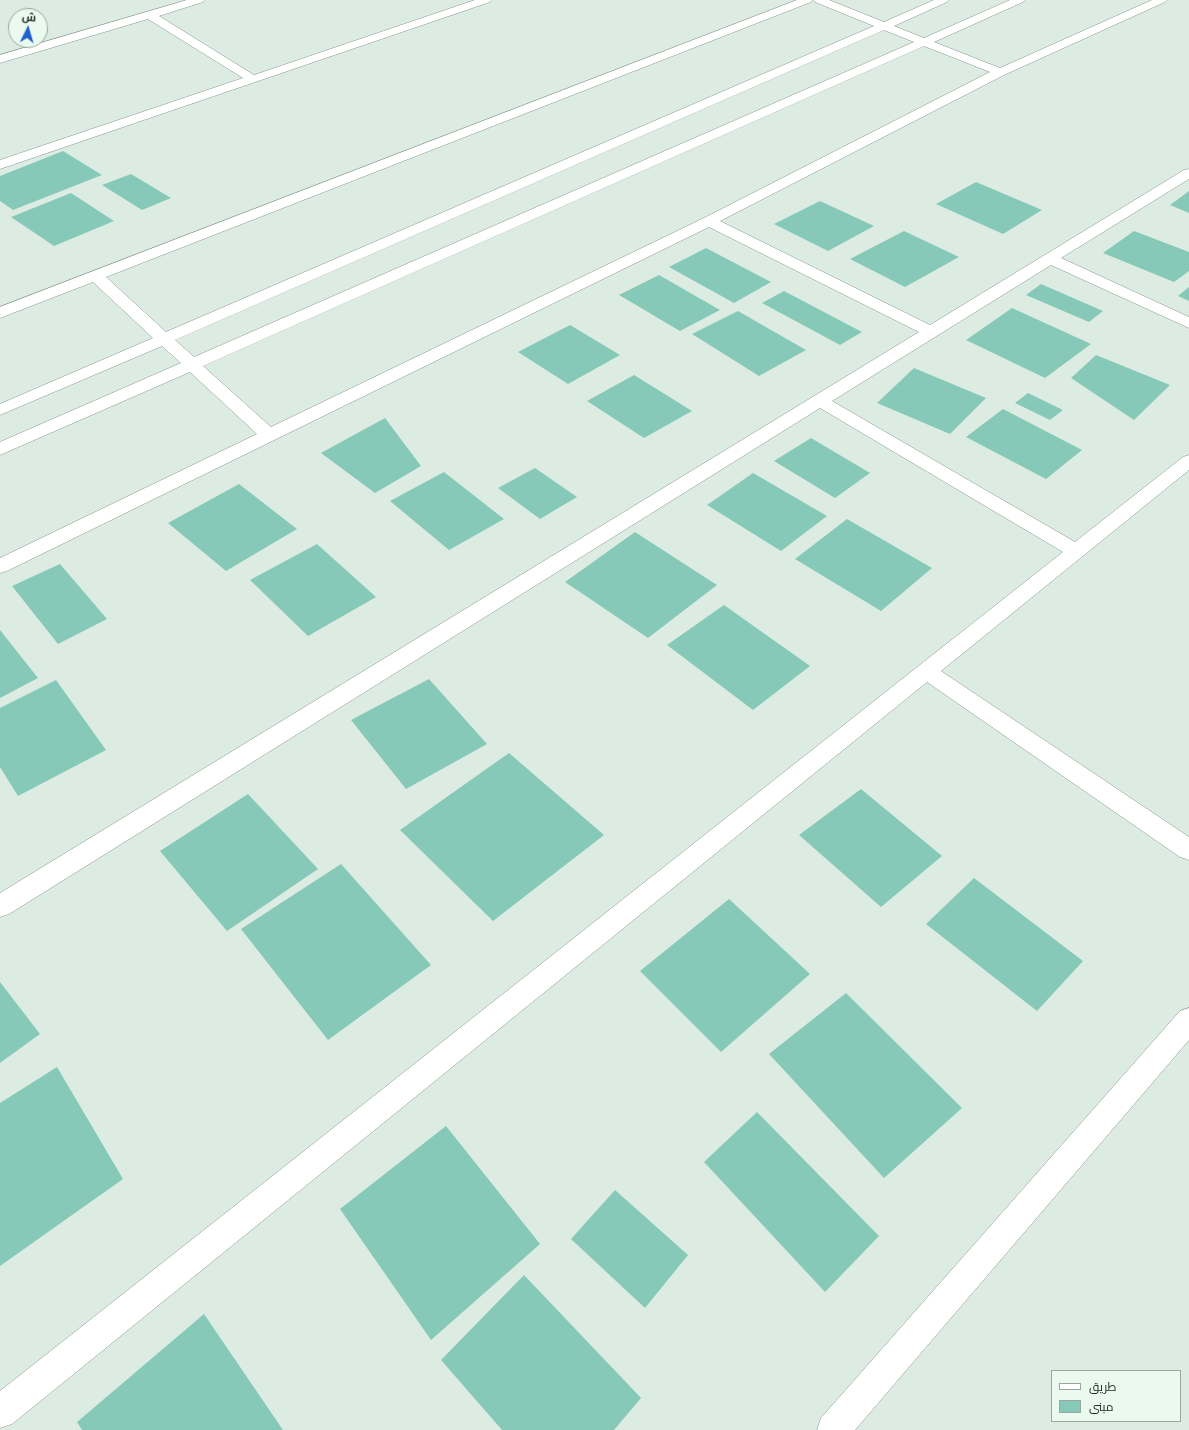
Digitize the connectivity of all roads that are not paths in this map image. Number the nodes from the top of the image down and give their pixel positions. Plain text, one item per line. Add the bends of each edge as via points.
1 (199, 0) edge
2 (486, 0) edge
3 (807, 0) edge
4 (819, 0) edge
5 (943, 0) edge
6 (1019, 0) edge
7 (1161, 0) edge
8 (150, 15) junction
9 (884, 26) junction
10 (925, 42) junction
11 (0, 48) edge
12 (5, 57) edge
13 (1000, 72) junction
14 (253, 79) junction
15 (0, 164) edge
16 (1189, 173) edge
17 (710, 221) junction
18 (1050, 259) junction
19 (95, 276) junction
20 (0, 313) edge
21 (1189, 323) edge
22 (931, 332) junction
23 (164, 339) junction
24 (192, 364) junction
25 (820, 401) junction
26 (0, 410) edge
27 (269, 435) junction
28 (0, 449) edge
29 (1189, 461) edge
30 (1076, 551) junction
31 (0, 566) edge
32 (926, 671) junction
33 (1189, 850) edge
34 (0, 906) edge
35 (1189, 1020) edge
36 (0, 1412) edge
37 (833, 1430) edge

1 - 8 street
2 - 14 street
3 - 19 street
4 - 9 street
5 - 9 street
6 - 10 street
7 - 13 street
8 - 12 street
8 - 14 street
9 - 10 street
9 - 23 street
10 - 13 street
10 - 24 street
11 - 12 street
13 - 17 street
14 - 15 street
16 - 18 street
17 - 22 street
17 - 27 street
18 - 21 street
18 - 22 street
19 - 20 street
19 - 23 street
22 - 25 street
23 - 24 street
23 - 26 street
24 - 27 street
24 - 28 street
25 - 30 street
25 - 34 street
27 - 31 street
29 - 30 street
30 - 32 street
32 - 33 street
32 - 36 street
35 - 37 street

